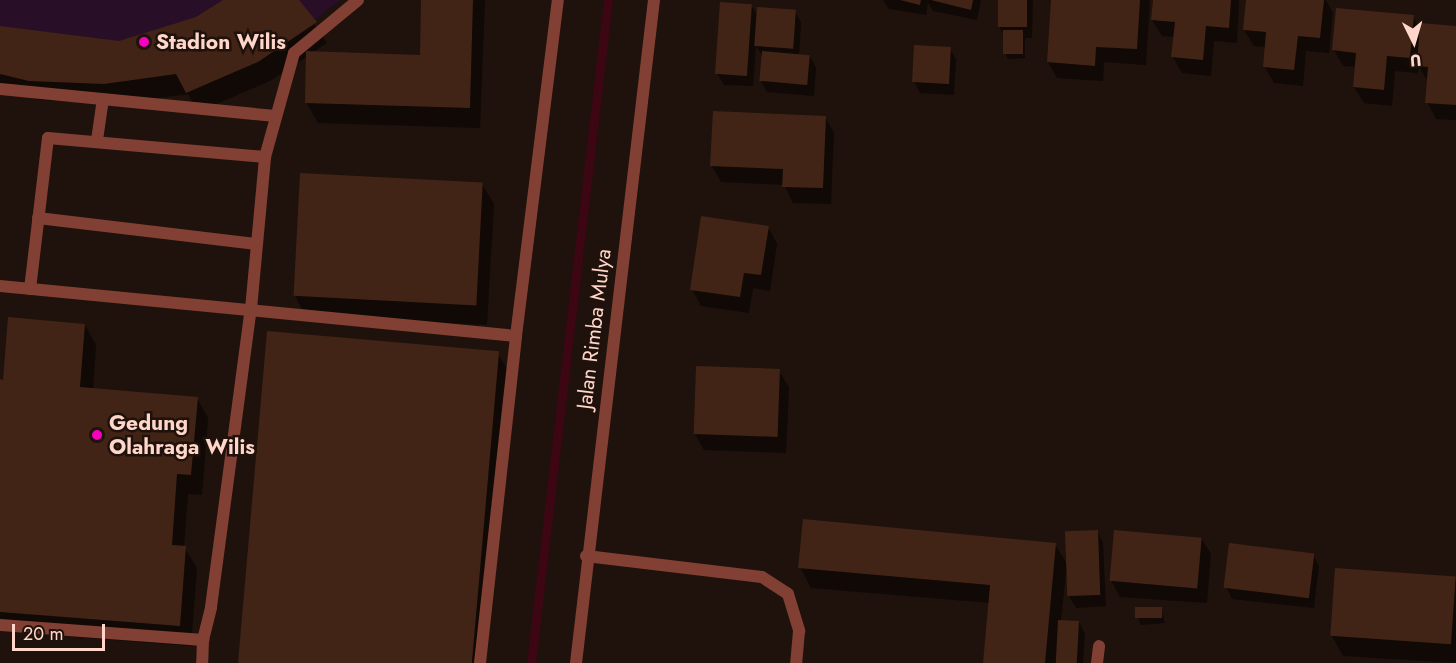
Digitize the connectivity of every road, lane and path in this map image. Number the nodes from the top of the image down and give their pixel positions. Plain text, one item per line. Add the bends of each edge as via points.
1 (358, 0) edge
2 (558, 0) edge
3 (654, 0) edge
4 (0, 89) edge
5 (103, 99) junction
6 (276, 116) junction
7 (97, 140) junction
8 (265, 157) junction
9 (38, 218) junction
10 (256, 244) junction
11 (0, 286) edge
12 (30, 289) junction
13 (251, 309) junction
14 (516, 336) junction
15 (586, 556) junction
16 (0, 625) edge
17 (203, 640) junction
18 (1099, 645) dead end
19 (202, 663) edge
20 (480, 663) edge
21 (576, 663) edge
22 (796, 663) edge
23 (1097, 663) edge

1 - 6 street via 294,53
2 - 14 street
3 - 15 street, Jalan Rimba Mulya
4 - 5 street
5 - 6 street
5 - 7 street
6 - 8 street
7 - 8 street
7 - 9 street via 48,138
8 - 10 street
9 - 10 street
9 - 12 street
10 - 13 street
11 - 12 street
12 - 13 street
13 - 14 street
13 - 17 street via 211,607
14 - 20 street
15 - 21 street, Jalan Rimba Mulya
15 - 22 street via 762,577 788,594 799,630
16 - 17 street
17 - 19 street
18 - 23 street

